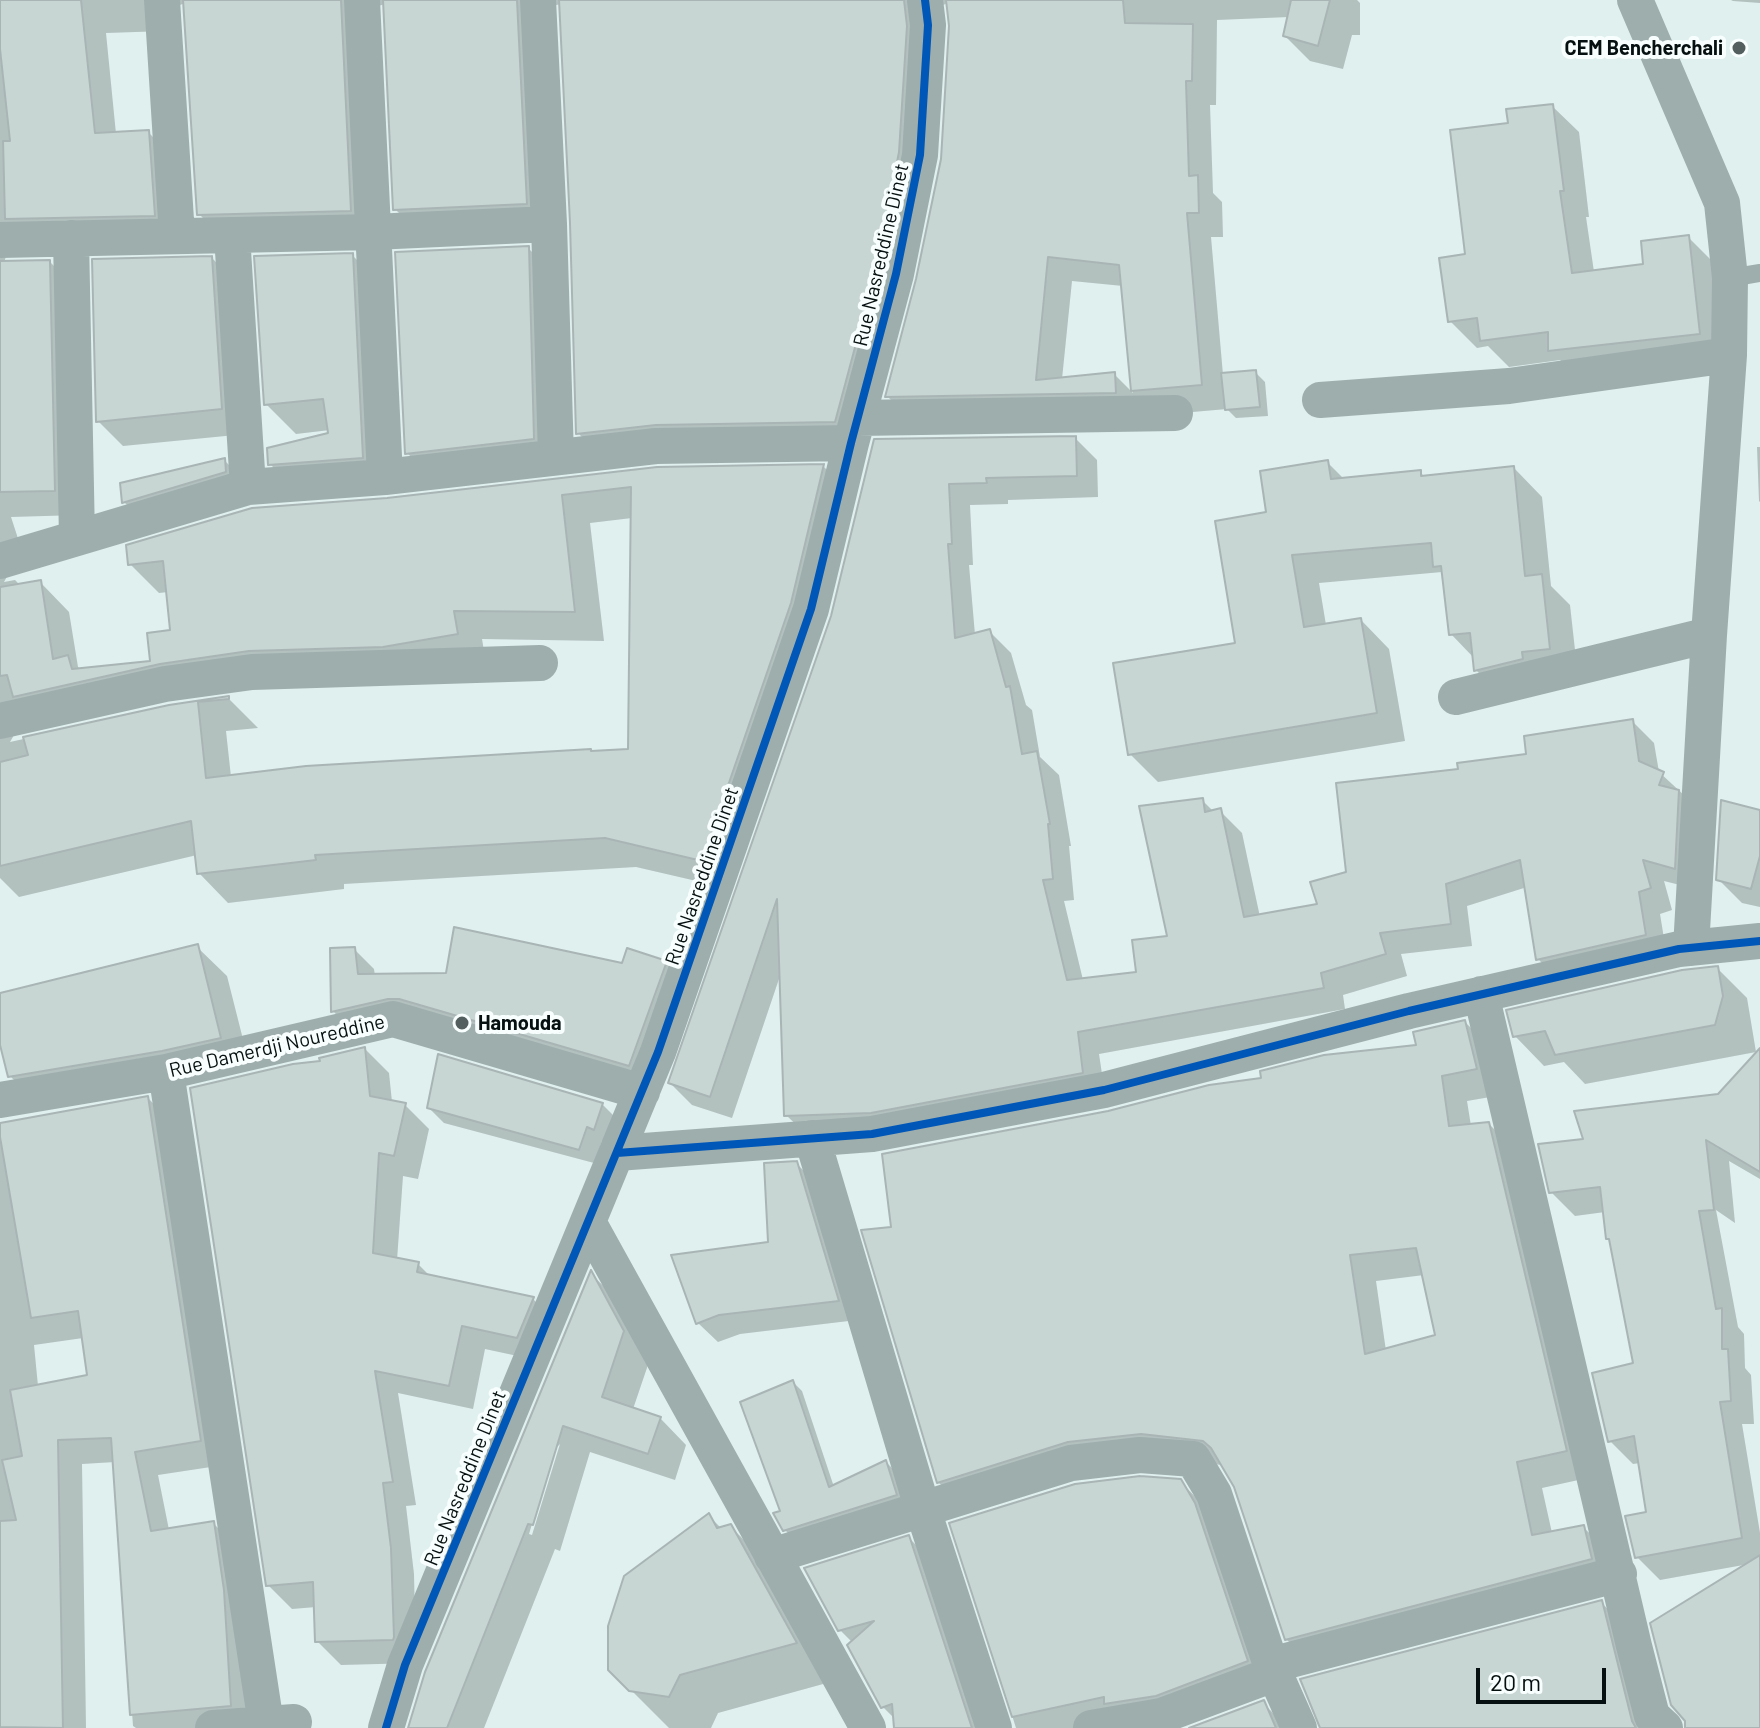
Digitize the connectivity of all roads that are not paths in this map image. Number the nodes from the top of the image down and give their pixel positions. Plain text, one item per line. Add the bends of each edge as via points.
1 (162, 0) edge
2 (362, 0) edge
3 (538, 0) edge
4 (925, 0) edge
5 (1635, 0) edge
6 (549, 224) junction
7 (373, 232) junction
8 (232, 235) junction
9 (177, 236) junction
10 (71, 238) junction
11 (0, 240) edge
12 (1745, 275) edge
13 (1729, 355) junction
14 (1320, 400) dead end
15 (1175, 413) dead end
16 (854, 431) junction
17 (556, 457) junction
18 (385, 477) junction
19 (248, 487) junction
20 (77, 538) junction
21 (0, 561) edge
22 (1709, 635) junction
23 (540, 663) dead end
24 (1456, 697) dead end
25 (0, 721) edge
26 (1760, 941) edge
27 (1691, 948) junction
28 (1481, 994) junction
29 (166, 1072) junction
30 (642, 1092) junction
31 (0, 1100) edge
32 (812, 1138) junction
33 (617, 1153) junction
34 (588, 1222) junction
35 (922, 1507) junction
36 (772, 1556) junction
37 (1619, 1574) junction
38 (1272, 1669) junction
39 (213, 1728) edge
40 (386, 1728) edge
41 (868, 1728) edge
42 (994, 1728) edge
43 (1091, 1728) edge
44 (1299, 1728) edge
45 (1665, 1728) edge

1 - 9 street
2 - 7 street
3 - 6 street
4 - 16 street, Rue Nasreddine Dinet via 920,155 896,274
5 - 12 street via 1722,203
6 - 7 street
6 - 17 street
7 - 8 street
7 - 18 street
8 - 9 street
8 - 19 street
9 - 10 street
10 - 11 street
10 - 20 street
12 - 13 street
13 - 14 street via 1509,386
13 - 22 street
15 - 16 street
16 - 17 street
16 - 30 street, Rue Nasreddine Dinet via 811,609
17 - 18 street
18 - 19 street
19 - 20 street
20 - 21 street
22 - 24 street
22 - 27 street
23 - 25 street via 252,672 165,684
26 - 27 street
27 - 28 street
28 - 32 street via 1104,1090 872,1134
28 - 37 street
29 - 30 street, Rue Damerdji Noureddine via 393,1019
29 - 31 street, Rue Damerdji Noureddine
29 - 39 street via 280,1723
30 - 33 street, Rue Nasreddine Dinet
32 - 33 street
32 - 35 street
33 - 34 street, Rue Nasreddine Dinet
34 - 36 street
34 - 40 street, Rue Nasreddine Dinet via 405,1665
35 - 36 street
35 - 38 street via 1071,1463 1140,1455 1193,1459 1214,1494
35 - 42 street
36 - 41 street
37 - 38 street
37 - 45 street via 1652,1716
38 - 43 street via 1161,1716
38 - 44 street

